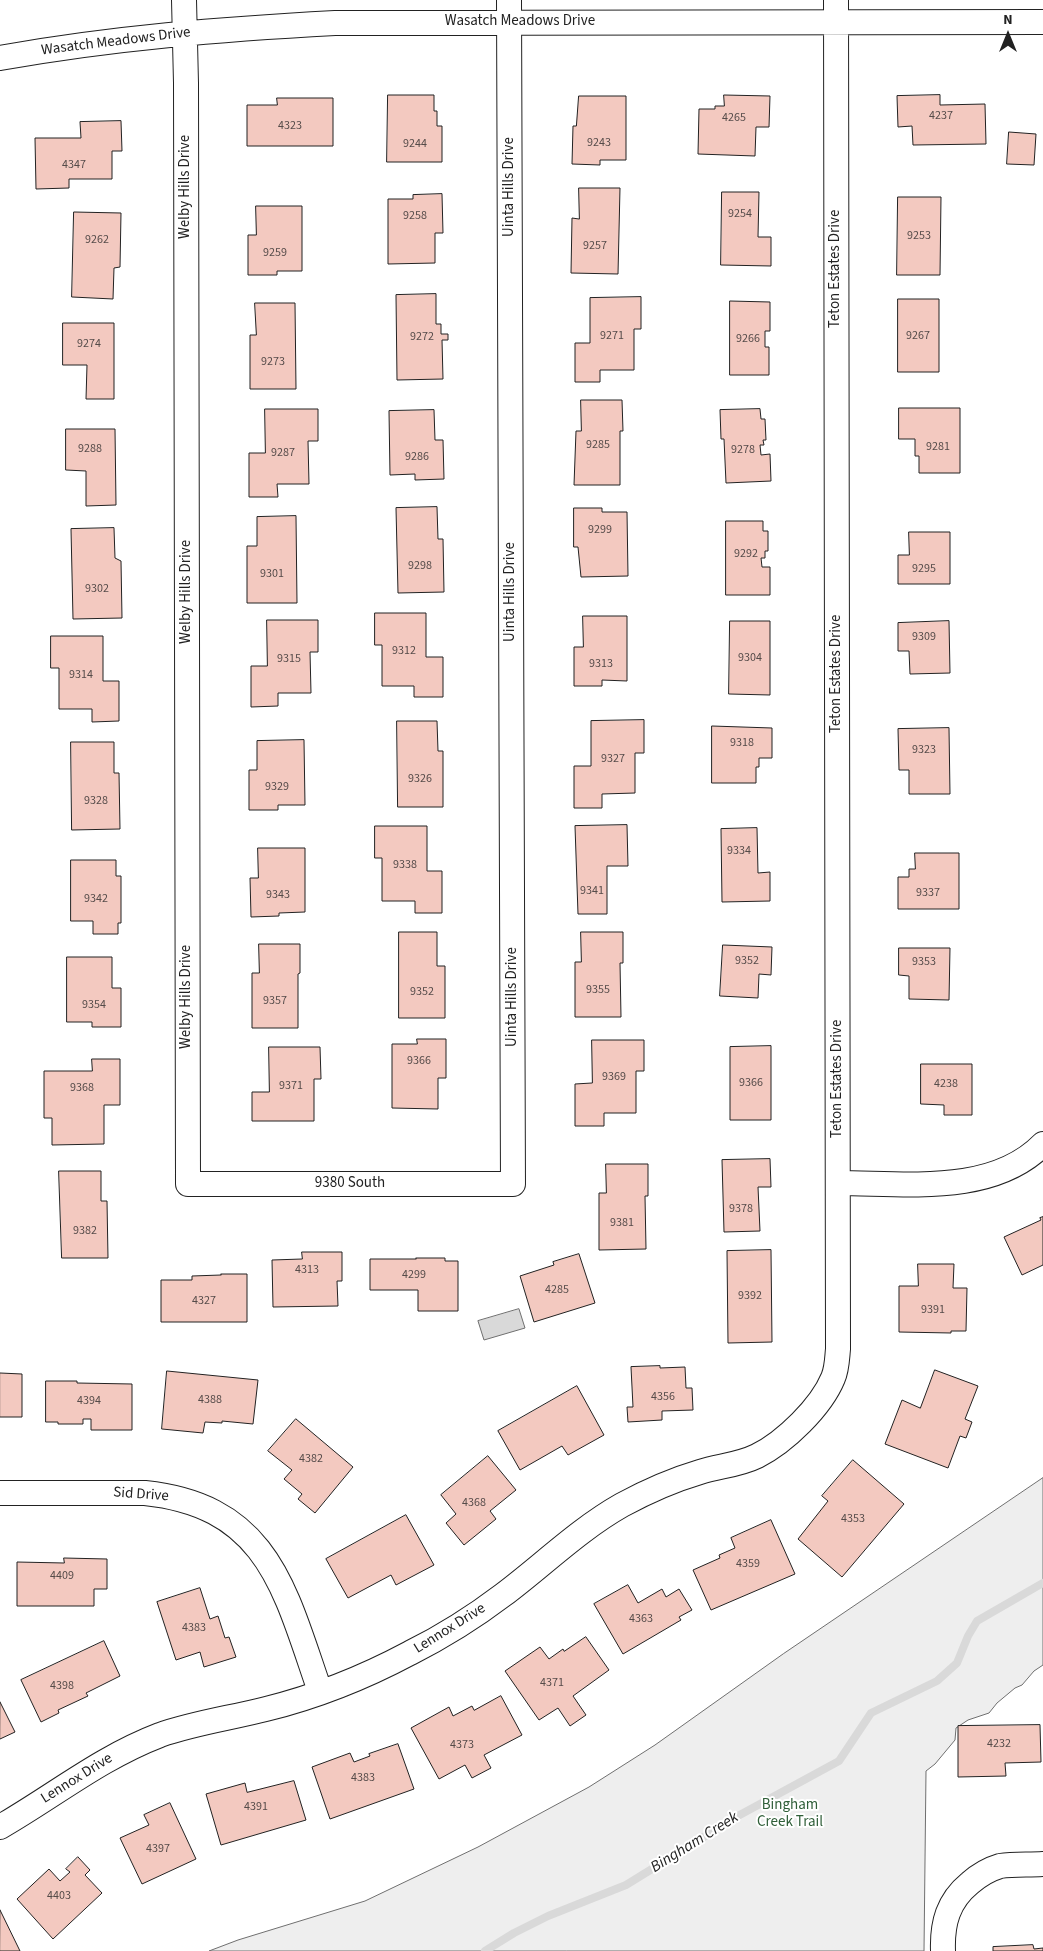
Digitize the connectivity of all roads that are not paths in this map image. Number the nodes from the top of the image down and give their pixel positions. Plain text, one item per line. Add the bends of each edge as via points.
1 (184, 0) edge
2 (509, 11) edge
3 (836, 11) edge
4 (1043, 22) edge
5 (186, 33) junction
6 (0, 58) edge
7 (1043, 1144) edge
8 (838, 1183) junction
9 (188, 1184) joint
10 (513, 1184) joint
11 (838, 1349) joint
12 (0, 1493) edge
13 (320, 1692) junction
14 (0, 1827) edge
15 (1043, 1864) edge
16 (942, 1951) edge

1 - 5 street, Welby Hills Drive
2 - 3 street, Wasatch Meadows Drive
2 - 5 street, Wasatch Meadows Drive
2 - 10 street, Uinta Hills Drive
3 - 4 street, Wasatch Meadows Drive
3 - 8 street, Teton Estates Drive
5 - 6 street, Wasatch Meadows Drive via 106,41
5 - 9 street, Welby Hills Drive
7 - 8 street via 1032,1156 1003,1172 954,1183
8 - 11 street, Teton Estates Drive
9 - 10 street, 9380 South
11 - 13 street, Lennox Drive via 834,1377 827,1390 810,1412 775,1445 741,1462 658,1487 628,1502 571,1538 472,1617 410,1654
12 - 13 street, Sid Drive via 145,1493 187,1501 226,1519 259,1548 275,1572
13 - 14 street, Lennox Drive via 269,1708 188,1726 143,1742 97,1765
15 - 16 street via 1000,1866 978,1876 960,1890 944,1922

